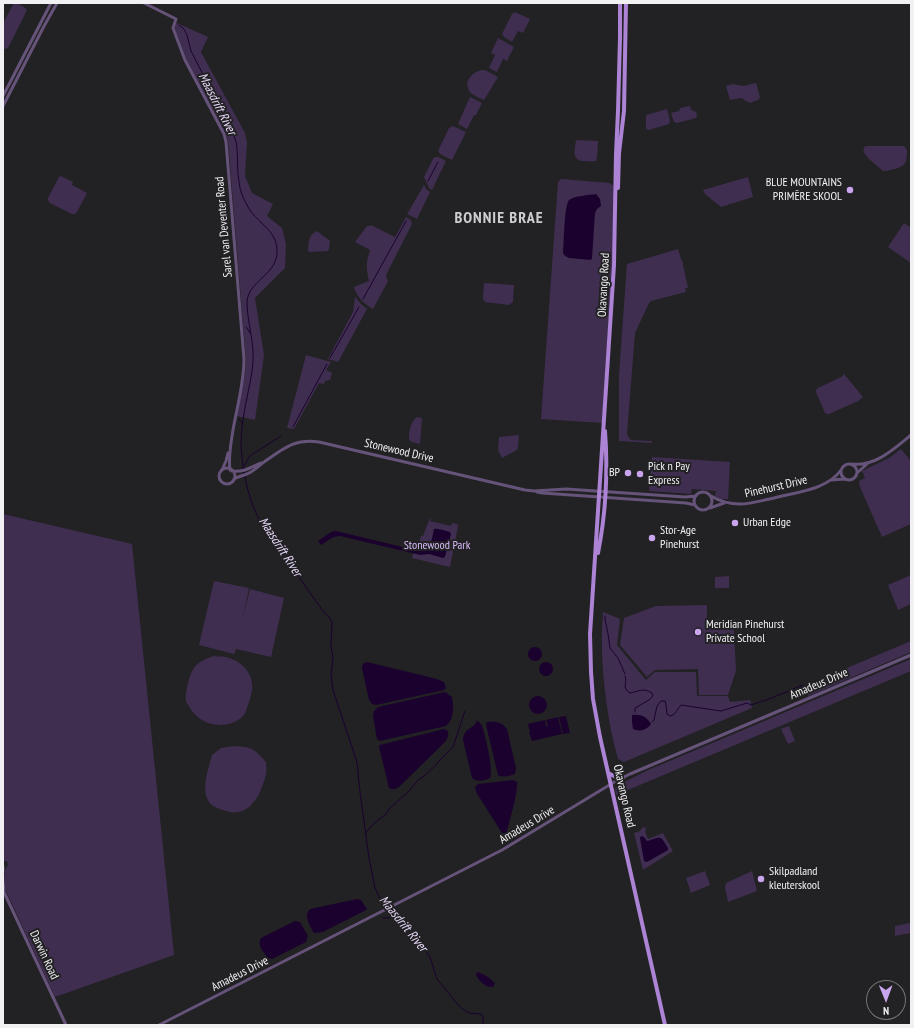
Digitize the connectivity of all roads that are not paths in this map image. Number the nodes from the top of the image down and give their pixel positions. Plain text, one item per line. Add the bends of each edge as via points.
1 (51, 3) edge
2 (57, 3) edge
3 (144, 3) edge
4 (620, 3) edge
5 (626, 3) edge
6 (3, 96) edge
7 (3, 106) edge
8 (911, 435) edge
9 (231, 444) junction
10 (869, 463) junction
11 (851, 464) junction
12 (222, 470) junction
13 (231, 470) junction
14 (841, 470) junction
15 (241, 473) junction
16 (857, 473) junction
17 (234, 479) junction
18 (845, 479) junction
19 (830, 481) junction
20 (534, 491) junction
21 (600, 491) junction
22 (605, 492) junction
23 (696, 496) junction
24 (711, 496) junction
25 (599, 497) junction
26 (605, 497) junction
27 (726, 503) junction
28 (695, 505) junction
29 (709, 508) junction
30 (595, 568) junction
31 (911, 655) edge
32 (608, 773) junction
33 (623, 778) junction
34 (611, 784) junction
35 (3, 866) edge
36 (3, 871) edge
37 (3, 882) edge
38 (4, 891) edge
39 (66, 1025) edge
40 (159, 1025) edge
41 (665, 1025) edge

1 - 6 street
2 - 7 street
3 - 9 street, Sarel van Deventer Road via 176,19 173,26 185,60 224,134 244,360
4 - 21 main road, Okavango Road via 614,257
5 - 22 main road, Okavango Road via 624,111 618,153 616,250 605,429
8 - 10 street via 889,453
9 - 12 street, Sarel van Deventer Road
9 - 13 street, Sarel van Deventer Road
10 - 11 street
10 - 16 street
11 - 14 street via 846,464
11 - 16 street via 855,466
12 - 13 street
12 - 17 street via 219,477 223,483 230,483
13 - 15 street, Stonewood Drive
13 - 17 street
14 - 18 street
14 - 19 street, Pinehurst Drive
15 - 17 street, Stonewood Drive
15 - 20 street, Stonewood Drive via 294,444 310,440
16 - 18 street via 851,480
18 - 19 street, Pinehurst Drive
19 - 27 street, Pinehurst Drive via 810,489 754,502
20 - 21 street, Stonewood Drive
20 - 25 street, Stonewood Drive
21 - 22 street
21 - 25 main road, Okavango Road
22 - 23 street
22 - 26 main road, Okavango Road
23 - 24 street via 703,492
23 - 28 street
24 - 27 street, Pinehurst Drive
24 - 29 street via 712,503
25 - 26 street
25 - 30 main road, Okavango Road
26 - 28 street
26 - 30 main road, Okavango Road
27 - 29 street, Pinehurst Drive
28 - 29 street via 701,510
30 - 32 main road, Okavango Road via 590,634 591,672 597,723
31 - 33 street, Amadeus Drive
32 - 33 main road
32 - 34 main road, Okavango Road
33 - 34 street, Amadeus Drive
34 - 40 street, Amadeus Drive via 512,845
34 - 41 main road, Okavango Road
35 - 36 street
37 - 38 street, Darwin Road
38 - 39 street, Darwin Road

